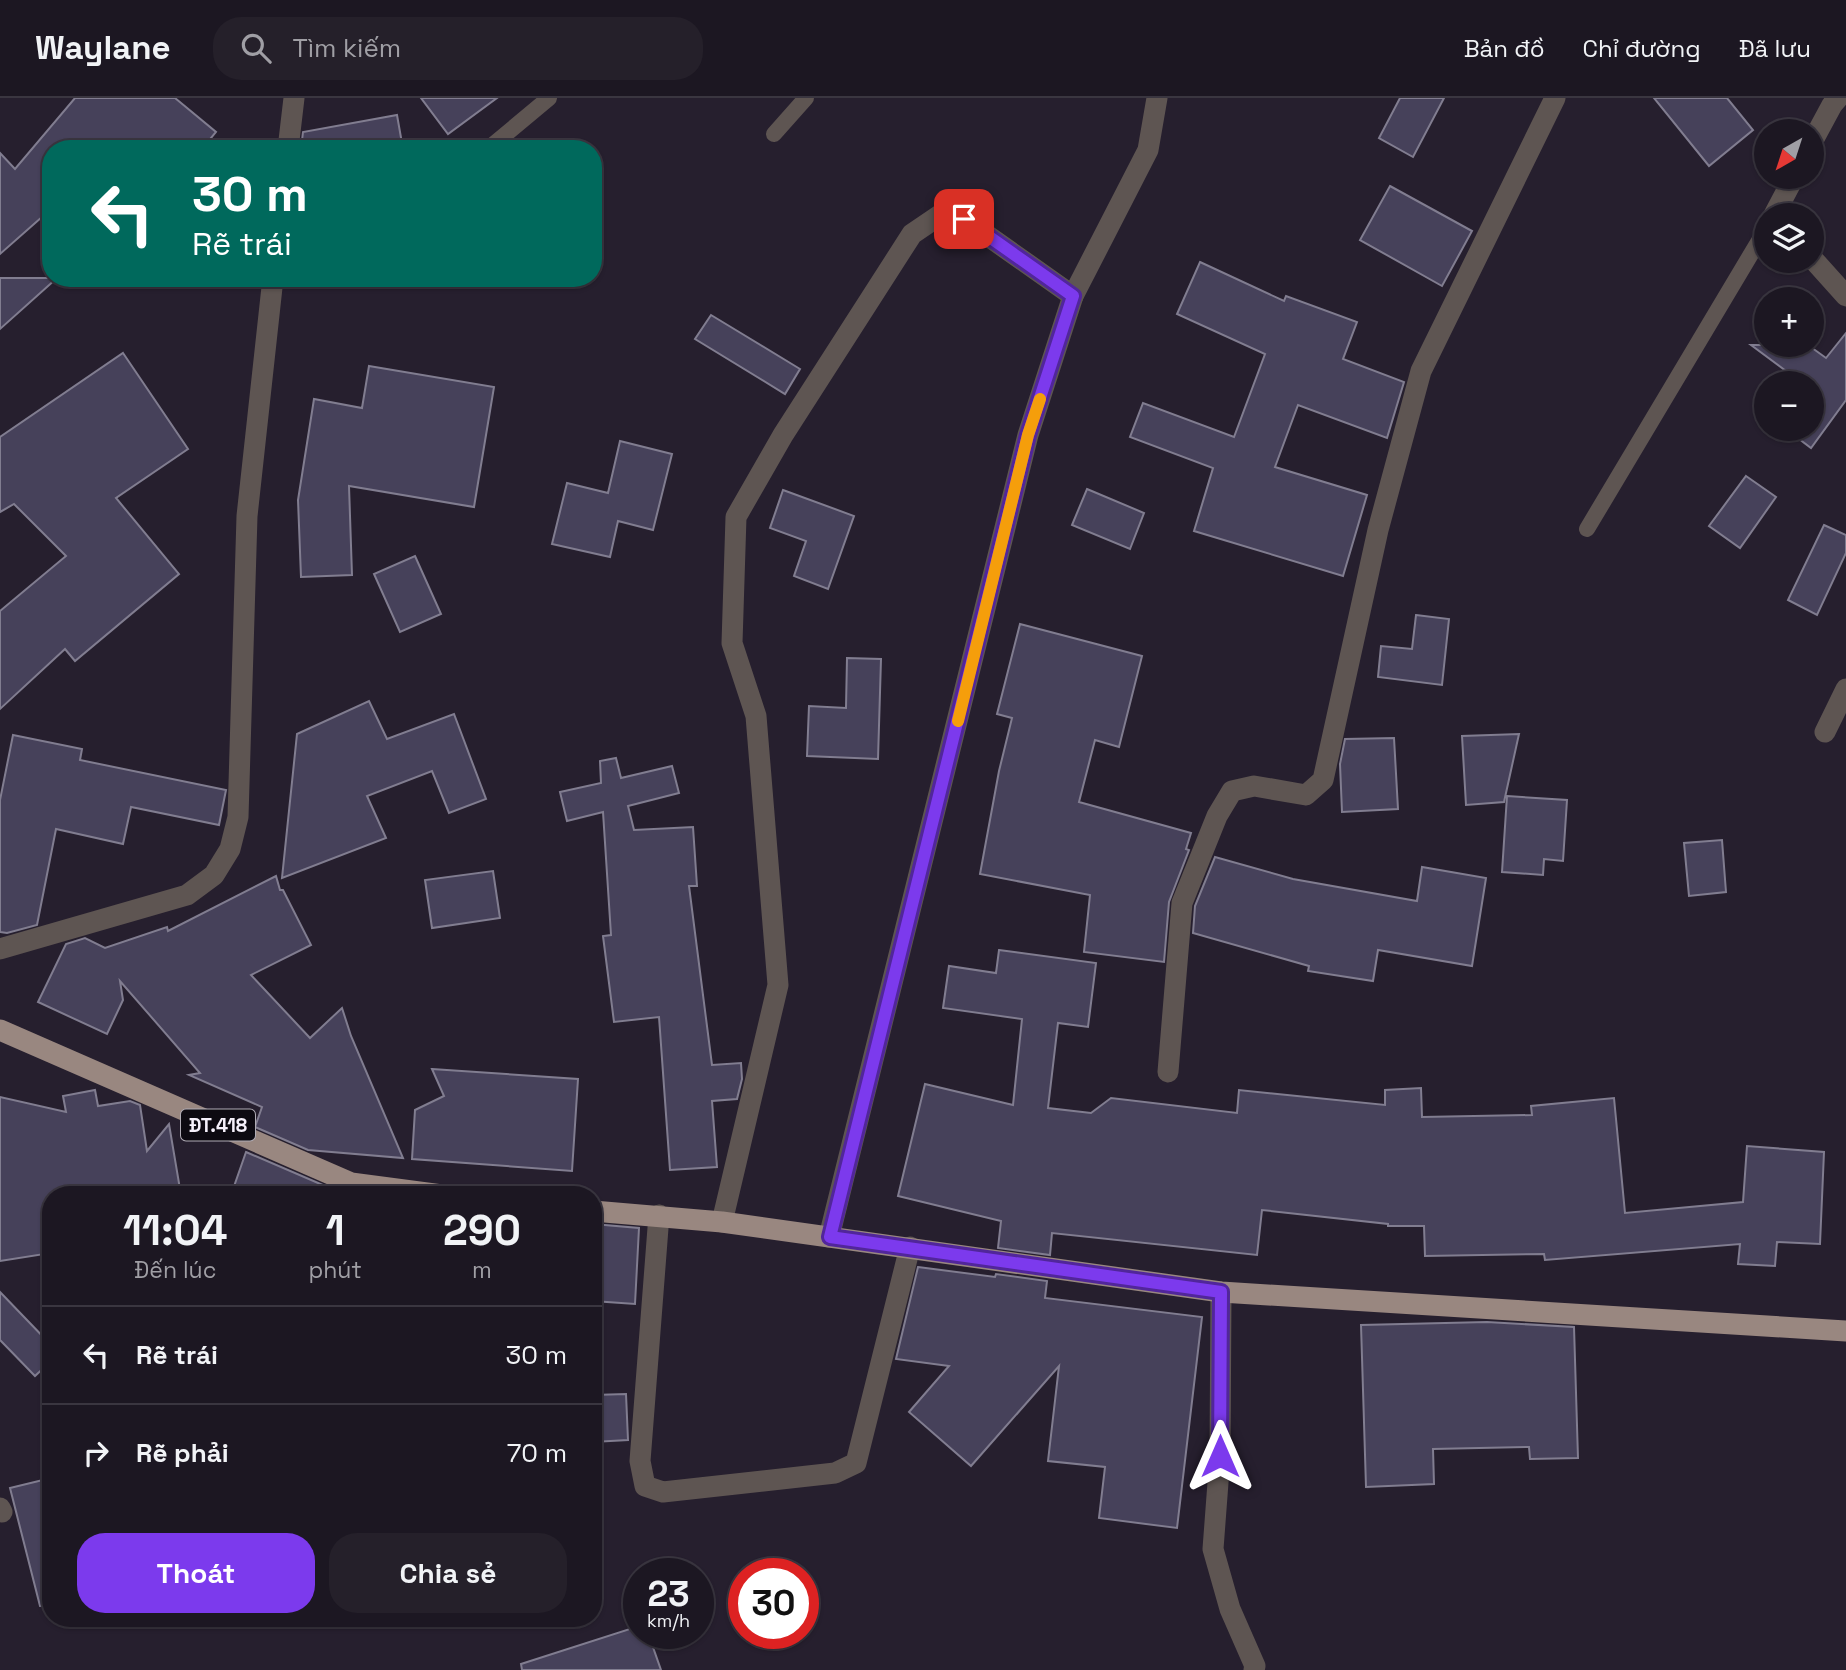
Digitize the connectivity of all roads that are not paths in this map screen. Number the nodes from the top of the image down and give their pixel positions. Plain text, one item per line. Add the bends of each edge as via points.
1 (294, 98) edge
2 (549, 98) edge
3 (806, 98) edge
4 (1157, 98) edge
5 (1555, 98) edge
6 (1832, 100) edge
7 (1823, 119) edge
8 (774, 134) dead end
9 (289, 140) edge
10 (499, 140) edge
11 (1754, 249) edge
12 (1824, 271) edge
13 (272, 287) edge
14 (1073, 296) junction
15 (1846, 296) edge
16 (1587, 529) dead end
17 (1846, 689) edge
18 (1825, 732) dead end
19 (0, 948) edge
20 (0, 1030) edge
21 (1168, 1072) dead end
22 (374, 1186) edge
23 (602, 1212) edge
24 (659, 1215) junction
25 (722, 1222) junction
26 (830, 1237) junction
27 (909, 1247) junction
28 (1221, 1292) junction
29 (1846, 1331) edge
30 (1254, 1670) edge

1 - 9 street
2 - 10 lane
3 - 8 lane
4 - 14 street via 1147,150
5 - 21 street via 1422,371 1378,530 1323,780 1306,795 1254,786 1232,791 1182,902
6 - 7 street
11 - 16 lane
12 - 15 street
13 - 19 street via 247,516 238,817 230,849 214,875 187,895
14 - 25 street via 964,219 940,215 912,234 736,517 732,643 756,716 778,985
14 - 26 street via 1028,435
17 - 18 street
20 - 22 main road, ĐT.418 via 351,1183
23 - 24 main road
24 - 25 main road
24 - 27 street via 640,1461 645,1486 663,1492 835,1473 856,1463
25 - 26 main road
26 - 27 main road
27 - 28 main road
28 - 29 main road
28 - 30 street via 1220,1456 1213,1549

